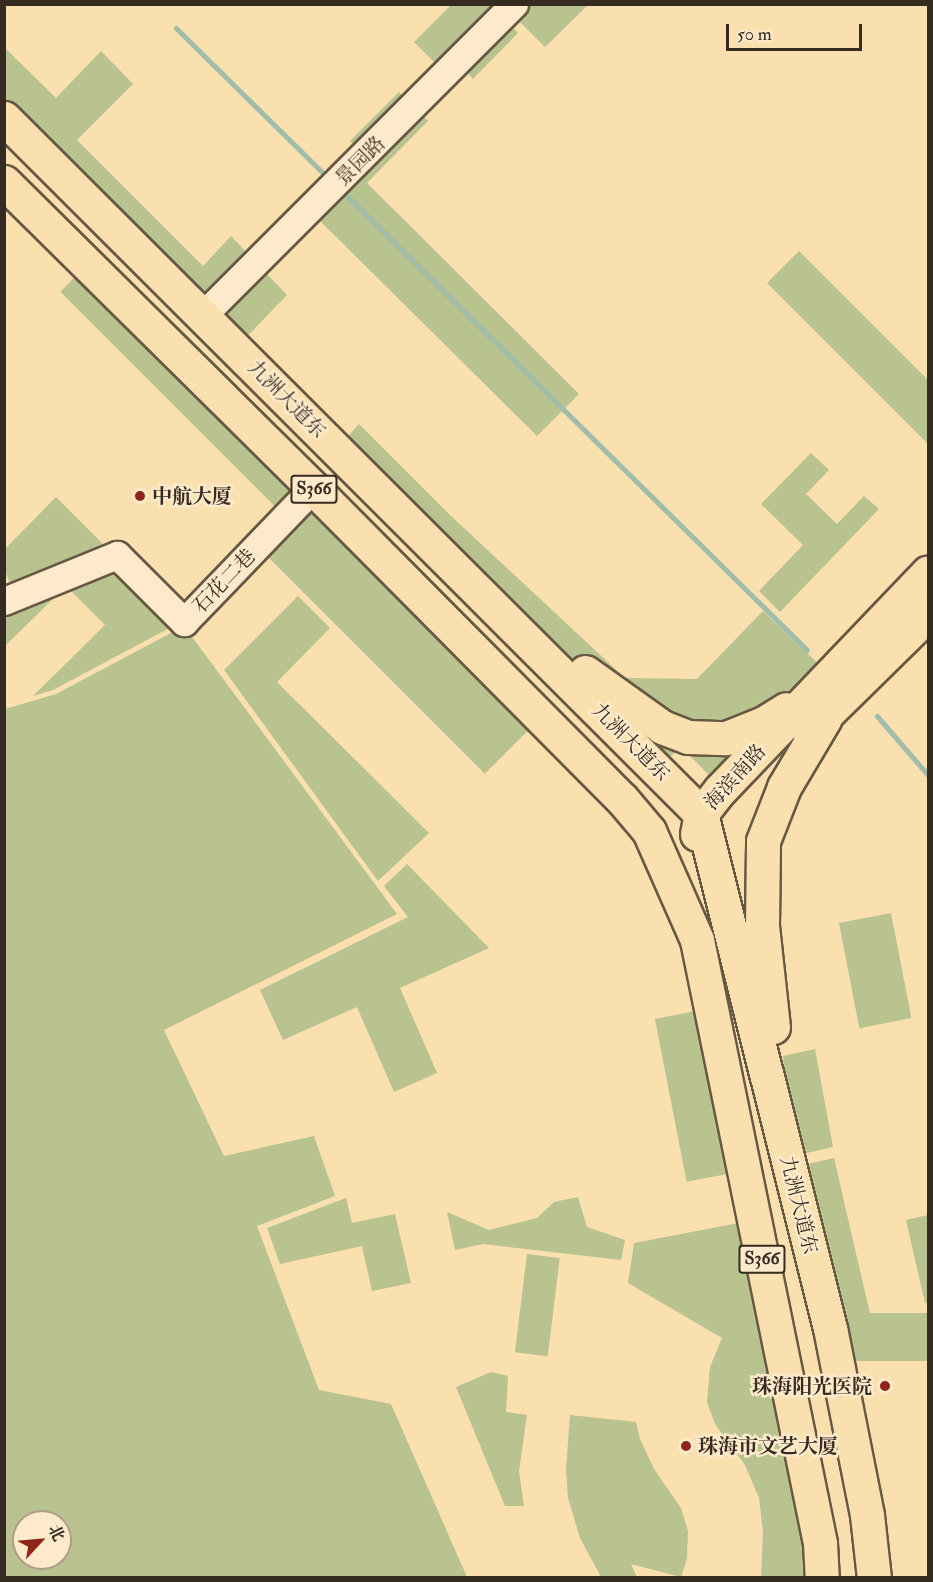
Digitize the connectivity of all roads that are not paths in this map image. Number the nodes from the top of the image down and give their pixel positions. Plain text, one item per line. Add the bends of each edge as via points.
1 (514, 4) edge
2 (4, 118) edge
3 (4, 182) edge
4 (202, 315) junction
5 (313, 488) junction
6 (928, 573) edge
7 (476, 588) junction
8 (4, 601) edge
9 (928, 614) edge
10 (821, 703) junction
11 (622, 799) junction
12 (701, 814) junction
13 (698, 940) junction
14 (788, 1163) junction
15 (822, 1578) edge
16 (874, 1578) edge

1 - 4 street, 景园路
2 - 4 main road, 九洲大道东 / S366
3 - 5 main road, S366
4 - 7 main road, 九洲大道东 / S366
5 - 8 street, 石花二巷 via 184,622 117,555
5 - 11 main road, S366
6 - 10 main road, 海滨南路
7 - 10 main road via 612,693 662,727 688,737 726,738
7 - 12 main road, 九洲大道东 / S366
9 - 10 main road, 海滨南路
10 - 12 main road, 海滨南路
10 - 14 main road via 763,841 762,926
11 - 12 main road via 663,811
11 - 13 main road, S366 via 649,831
12 - 13 main road via 691,873
12 - 14 main road, 九洲大道东 / S366
13 - 15 main road, S366 via 818,1531
14 - 16 main road, 九洲大道东 / S366 via 830,1328 867,1515

